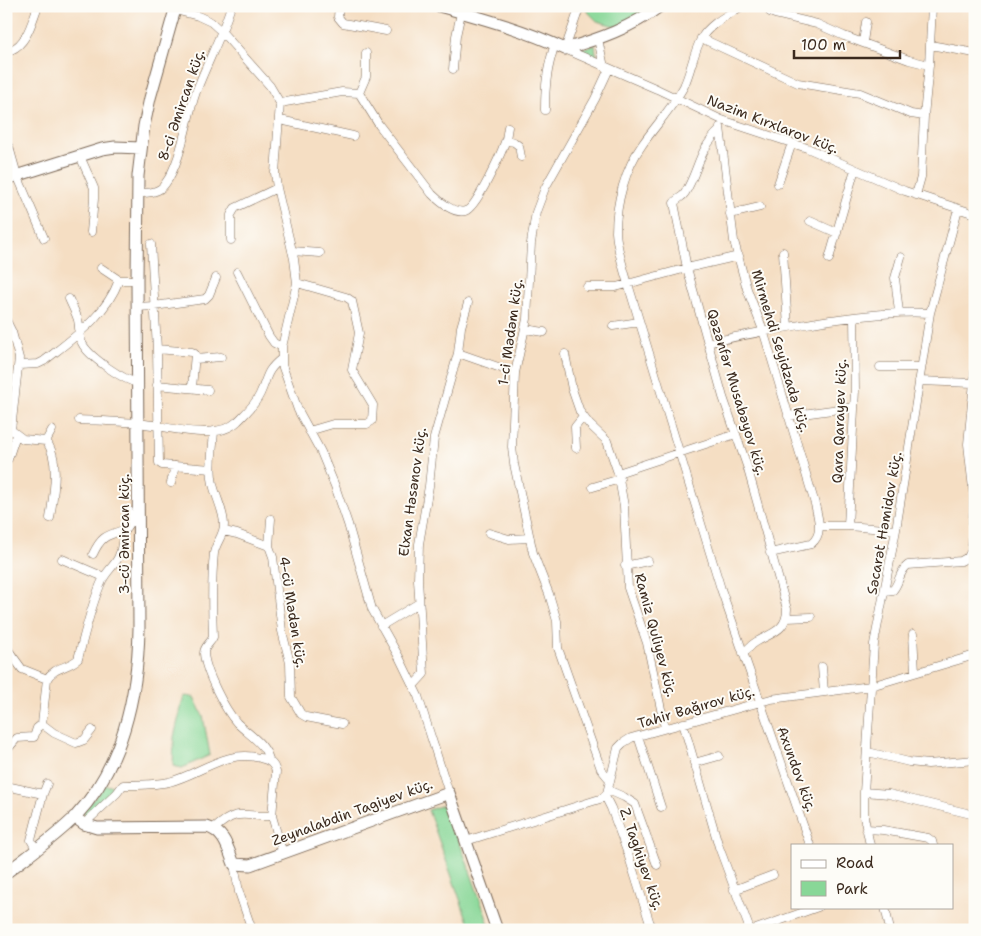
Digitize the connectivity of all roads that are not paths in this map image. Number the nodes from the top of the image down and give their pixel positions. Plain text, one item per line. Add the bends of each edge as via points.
1 (38, 6) edge
2 (231, 6) edge
3 (339, 6) edge
4 (440, 6) edge
5 (580, 6) edge
6 (660, 6) edge
7 (742, 6) edge
8 (767, 6) edge
9 (932, 6) edge
10 (175, 8) edge
11 (469, 12) edge
12 (866, 22) dead end
13 (220, 31) junction
14 (386, 31) dead end
15 (701, 38) junction
16 (598, 40) junction
17 (863, 42) junction
18 (930, 45) junction
19 (560, 47) junction
20 (6, 49) edge
21 (366, 53) dead end
22 (975, 53) edge
23 (930, 65) junction
24 (607, 68) junction
25 (453, 69) dead end
26 (359, 93) junction
27 (676, 98) junction
28 (280, 103) junction
29 (544, 110) dead end
30 (924, 116) junction
31 (280, 120) junction
32 (722, 120) junction
33 (508, 127) dead end
34 (720, 130) junction
35 (353, 136) dead end
36 (506, 140) junction
37 (792, 143) junction
38 (9, 147) dead end
39 (141, 148) junction
40 (80, 156) junction
41 (521, 157) dead end
42 (855, 169) junction
43 (12, 177) edge
44 (778, 184) dead end
45 (277, 188) junction
46 (138, 193) junction
47 (916, 195) junction
48 (760, 207) dead end
49 (958, 209) junction
50 (730, 214) junction
51 (975, 214) edge
52 (810, 221) dead end
53 (91, 232) dead end
54 (837, 233) junction
55 (44, 238) dead end
56 (231, 240) dead end
57 (151, 244) dead end
58 (292, 251) junction
59 (783, 252) dead end
60 (320, 253) dead end
61 (739, 256) junction
62 (901, 257) dead end
63 (828, 259) dead end
64 (101, 268) dead end
65 (687, 268) junction
66 (237, 272) dead end
67 (216, 278) dead end
68 (119, 280) junction
69 (137, 280) junction
70 (297, 282) junction
71 (628, 284) junction
72 (587, 287) dead end
73 (69, 299) dead end
74 (468, 303) dead end
75 (154, 306) junction
76 (137, 307) junction
77 (899, 312) junction
78 (930, 313) junction
79 (854, 317) junction
80 (6, 320) edge
81 (639, 322) junction
82 (613, 326) dead end
83 (788, 327) junction
84 (525, 329) junction
85 (762, 330) junction
86 (544, 332) dead end
87 (78, 334) junction
88 (708, 343) junction
89 (282, 347) junction
90 (157, 349) junction
91 (458, 353) junction
92 (565, 354) dead end
93 (221, 357) dead end
94 (195, 359) junction
95 (281, 359) junction
96 (19, 365) junction
97 (921, 366) junction
98 (880, 367) dead end
99 (975, 372) edge
100 (515, 373) junction
101 (919, 381) junction
102 (138, 383) junction
103 (974, 383) junction
104 (157, 385) junction
105 (192, 388) junction
106 (208, 390) dead end
107 (854, 407) junction
108 (788, 416) junction
109 (583, 417) junction
110 (80, 420) dead end
111 (138, 424) junction
112 (158, 427) junction
113 (52, 430) dead end
114 (11, 431) edge
115 (214, 431) junction
116 (309, 431) junction
117 (736, 434) junction
118 (46, 441) junction
119 (971, 445) edge
120 (576, 448) dead end
121 (679, 453) junction
122 (8, 459) dead end
123 (175, 466) junction
124 (211, 469) junction
125 (619, 476) junction
126 (171, 483) dead end
127 (593, 487) dead end
128 (974, 507) edge
129 (129, 511) dead end
130 (50, 518) dead end
131 (271, 519) dead end
132 (134, 522) junction
133 (819, 526) junction
134 (848, 526) junction
135 (123, 530) junction
136 (896, 530) junction
137 (224, 531) junction
138 (489, 533) dead end
139 (530, 538) junction
140 (269, 546) junction
141 (770, 553) junction
142 (93, 554) dead end
143 (62, 559) dead end
144 (648, 561) dead end
145 (625, 566) junction
146 (104, 577) junction
147 (885, 591) junction
148 (419, 603) junction
149 (811, 617) dead end
150 (787, 618) junction
151 (381, 626) junction
152 (914, 634) dead end
153 (6, 647) edge
154 (744, 653) junction
155 (975, 655) edge
156 (822, 667) dead end
157 (915, 672) junction
158 (47, 679) junction
159 (414, 685) junction
160 (871, 686) junction
161 (824, 692) junction
162 (759, 701) junction
163 (682, 723) junction
164 (42, 724) junction
165 (342, 724) dead end
166 (666, 728) junction
167 (92, 730) dead end
168 (638, 736) junction
169 (6, 750) edge
170 (868, 752) junction
171 (719, 756) dead end
172 (269, 760) junction
173 (975, 760) edge
174 (694, 763) junction
175 (610, 780) junction
176 (47, 784) dead end
177 (6, 786) edge
178 (864, 792) junction
179 (449, 793) junction
180 (606, 793) junction
181 (43, 794) junction
182 (661, 807) dead end
183 (975, 815) edge
184 (272, 816) junction
185 (79, 821) junction
186 (214, 829) junction
187 (866, 829) junction
188 (466, 841) junction
189 (810, 844) edge
190 (870, 844) edge
191 (933, 844) edge
192 (36, 849) junction
193 (283, 854) junction
194 (975, 855) edge
195 (974, 860) edge
196 (234, 864) junction
197 (657, 865) dead end
198 (6, 873) edge
199 (773, 875) dead end
200 (734, 890) junction
201 (815, 908) edge
202 (885, 908) edge
203 (252, 930) edge
204 (496, 930) edge
205 (652, 930) edge
206 (752, 930) edge
207 (890, 930) edge

1 - 20 street via 27,35 17,48
2 - 13 street, 8-ci Əmircan küç.
3 - 14 street via 338,17 343,23
4 - 11 main road
5 - 19 street
6 - 16 main road
7 - 15 street via 718,21
8 - 17 street via 775,14 817,24
9 - 18 street
10 - 13 street via 210,22
10 - 39 main road, 3-cü Əmircan küç. via 150,98
11 - 19 main road
11 - 25 street via 456,36
12 - 17 street
13 - 28 street via 270,86
13 - 46 street, 8-ci Əmircan küç. via 165,185 151,192
15 - 27 street
15 - 30 street via 798,83 860,93 911,114
16 - 19 main road
16 - 24 street
17 - 23 street
18 - 22 street
18 - 23 street
19 - 24 street, Nazim Kırxlarov küç.
19 - 29 street via 547,67
21 - 26 street via 366,77
23 - 30 street
24 - 27 street, Nazim Kırxlarov küç.
24 - 84 street, 1-ci Mədəm küç. via 595,99 536,212
26 - 28 street via 342,92
26 - 36 street via 379,125 432,194 455,210 463,212 474,204
27 - 32 street, Nazim Kırxlarov küç.
27 - 71 street, Axundov küç. via 640,147 623,187 616,232
28 - 31 street, Zeynalabdin Tagiyev küç.
30 - 47 street
31 - 35 street
31 - 45 street, Zeynalabdin Tagiyev küç.
32 - 34 street, Mirmehdi Seyidzadə küç.
32 - 37 street, Nazim Kırxlarov küç.
33 - 36 street
34 - 50 street, Mirmehdi Seyidzadə küç.
34 - 65 street, Qəzənfər Musabəyov küç. via 706,145 685,194 674,203
36 - 41 street via 519,146
37 - 42 street, Nazim Kırxlarov küç.
37 - 44 street
38 - 43 street
39 - 40 main road via 115,147
39 - 46 main road, 3-cü Əmircan küç.
40 - 43 main road
40 - 53 street via 94,188
42 - 47 street, Nazim Kırxlarov küç.
42 - 54 street
43 - 55 street
45 - 56 street via 234,208
45 - 58 street, Zeynalabdin Tagiyev küç.
46 - 69 main road, 3-cü Əmircan küç.
47 - 49 street, Nazim Kırxlarov küç.
48 - 50 street
49 - 51 street, Nazim Kırxlarov küç.
49 - 78 street, Səcarət Həmidov küç.
50 - 61 street, Mirmehdi Seyidzadə küç.
52 - 54 street
54 - 63 street
57 - 75 street
58 - 60 street
58 - 70 street, Zeynalabdin Tagiyev küç.
59 - 83 street
61 - 65 street
61 - 85 street, Mirmehdi Seyidzadə küç.
62 - 77 street via 895,278
64 - 68 street
65 - 71 street
65 - 88 street, Qəzənfər Musabəyov küç.
66 - 89 street via 269,336
67 - 75 street via 204,299
68 - 69 street
68 - 87 street via 107,303
69 - 76 main road, 3-cü Əmircan küç.
70 - 89 street, Zeynalabdin Tagiyev küç.
70 - 116 street via 352,301 359,333 352,370 373,405 372,421 367,424 333,424
71 - 72 street
71 - 81 street, Axundov küç.
73 - 87 street via 78,320
74 - 91 street, Elxan Həsənov küç.
75 - 76 street
75 - 90 street
76 - 102 main road, 3-cü Əmircan küç.
77 - 78 street
77 - 79 street
78 - 97 street, Səcarət Həmidov küç.
79 - 83 street
79 - 107 street, Qara Qarayev küç.
80 - 96 street via 17,349
81 - 82 street
81 - 121 street, Axundov küç.
83 - 85 street
84 - 86 street
84 - 100 street, 1-ci Mədəm küç.
85 - 88 street
85 - 108 street, Mirmehdi Seyidzadə küç.
87 - 96 street via 38,364
87 - 102 street via 85,348 96,358
88 - 117 street, Qəzənfər Musabəyov küç.
89 - 95 street, Zeynalabdin Tagiyev küç.
90 - 94 street via 192,352
90 - 104 street
91 - 100 street
91 - 148 street, Elxan Həsənov küç. via 434,438 419,544
92 - 109 street, Ramiz Quliyev küç. via 572,389
93 - 94 street
94 - 105 street
95 - 115 street via 269,370 260,395 247,412 236,423
95 - 116 street, Zeynalabdin Tagiyev küç. via 298,410
96 - 114 street
97 - 98 street
97 - 101 street, Səcarət Həmidov küç.
99 - 103 street
100 - 139 street, 1-ci Mədəm küç. via 513,456
101 - 103 street
101 - 136 street, Səcarət Həmidov küç.
102 - 111 main road, 3-cü Əmircan küç.
103 - 119 street
104 - 105 street
104 - 112 street
105 - 106 street
107 - 108 street
107 - 134 street, Qara Qarayev küç.
108 - 133 street, Mirmehdi Seyidzadə küç.
109 - 120 street via 575,426
109 - 125 street, Ramiz Quliyev küç. via 607,441
110 - 111 street
111 - 112 street
111 - 132 main road, 3-cü Əmircan küç.
112 - 115 street
112 - 123 street via 159,463
113 - 118 street
114 - 118 street via 23,438
114 - 122 street
115 - 124 street
116 - 151 street, Zeynalabdin Tagiyev küç. via 335,486 368,598
117 - 121 street
117 - 141 street, Qəzənfər Musabəyov küç.
118 - 130 street via 56,474
119 - 128 street
121 - 125 street
121 - 154 street, Axundov küç.
123 - 124 street
123 - 126 street
124 - 137 street
125 - 127 street
125 - 145 street, Ramiz Quliyev küç. via 624,506
128 - 147 street via 972,550 968,557 961,561 908,565 893,590
129 - 132 street
131 - 140 street
132 - 135 street
132 - 185 main road, 3-cü Əmircan küç. via 139,652 130,706 109,768
133 - 134 street
133 - 141 street via 819,535 812,544
134 - 136 street
135 - 142 street via 104,537
135 - 146 street via 118,558
136 - 147 street, Səcarət Həmidov küç.
137 - 140 street, 4-cü Mədən küç.
137 - 172 street via 214,552 212,642 204,653 212,682 232,716 265,750
138 - 139 street via 509,539
139 - 175 street, 1-ci Mədəm küç. via 557,621 558,648 601,769
140 - 165 street, 4-cü Mədən küç. via 290,663 291,697 306,717
141 - 150 street, Qəzənfər Musabəyov küç.
143 - 146 street
144 - 145 street
145 - 166 street, Ramiz Quliyev küç. via 629,596 647,644
146 - 158 street via 78,660 51,673
147 - 160 street, Səcarət Həmidov küç. via 874,644
148 - 151 street
148 - 159 street, Elxan Həsənov küç. via 424,674
149 - 150 street
150 - 154 street via 778,630 755,642
151 - 159 street, Zeynalabdin Tagiyev küç.
152 - 157 street
153 - 158 street via 22,669
154 - 162 street, Axundov küç.
155 - 157 street, Tahir Bağırov küç.
156 - 161 street
157 - 160 street, Tahir Bağırov küç.
158 - 164 street
159 - 179 street, Zeynalabdin Tagiyev küç.
160 - 161 street, Tahir Bağırov küç.
160 - 170 street, Səcarət Həmidov küç.
161 - 162 street, Tahir Bağırov küç.
162 - 163 street, Tahir Bağırov küç.
162 - 189 street, Axundov küç.
163 - 166 street, Tahir Bağırov küç.
163 - 174 street
164 - 167 street via 76,743 84,740
164 - 169 street via 36,728 34,738 17,738
166 - 168 street, Tahir Bağırov küç.
168 - 175 street, Tahir Bağırov küç. via 626,740 618,748
168 - 182 street
170 - 173 street via 928,764
170 - 178 street, Səcarət Həmidov küç.
171 - 174 street
172 - 184 street via 275,766 277,778
172 - 185 street via 230,757 170,781 123,784 117,793
174 - 200 street
175 - 180 street, Tahir Bağırov küç.
176 - 181 street
177 - 181 street
178 - 183 street via 889,794
178 - 187 street, Səcarət Həmidov küç.
179 - 188 main road
179 - 193 main road, Zeynalabdin Tagiyev küç.
180 - 188 street via 596,801
180 - 197 street via 624,797 635,804
180 - 205 street, Z. Taghiyev küç.
181 - 192 street via 31,840
184 - 186 street via 238,814
184 - 193 street
185 - 186 main road via 103,829 200,826
185 - 192 main road, 3-cü Əmircan küç.
186 - 196 main road via 225,842
187 - 190 street, Səcarət Həmidov küç.
187 - 191 street via 928,838
188 - 204 main road
192 - 198 main road, 3-cü Əmircan küç.
193 - 196 main road, Zeynalabdin Tagiyev küç. via 250,865
194 - 195 street
196 - 203 street via 239,892
199 - 200 street
200 - 206 street
201 - 206 street
202 - 207 street

